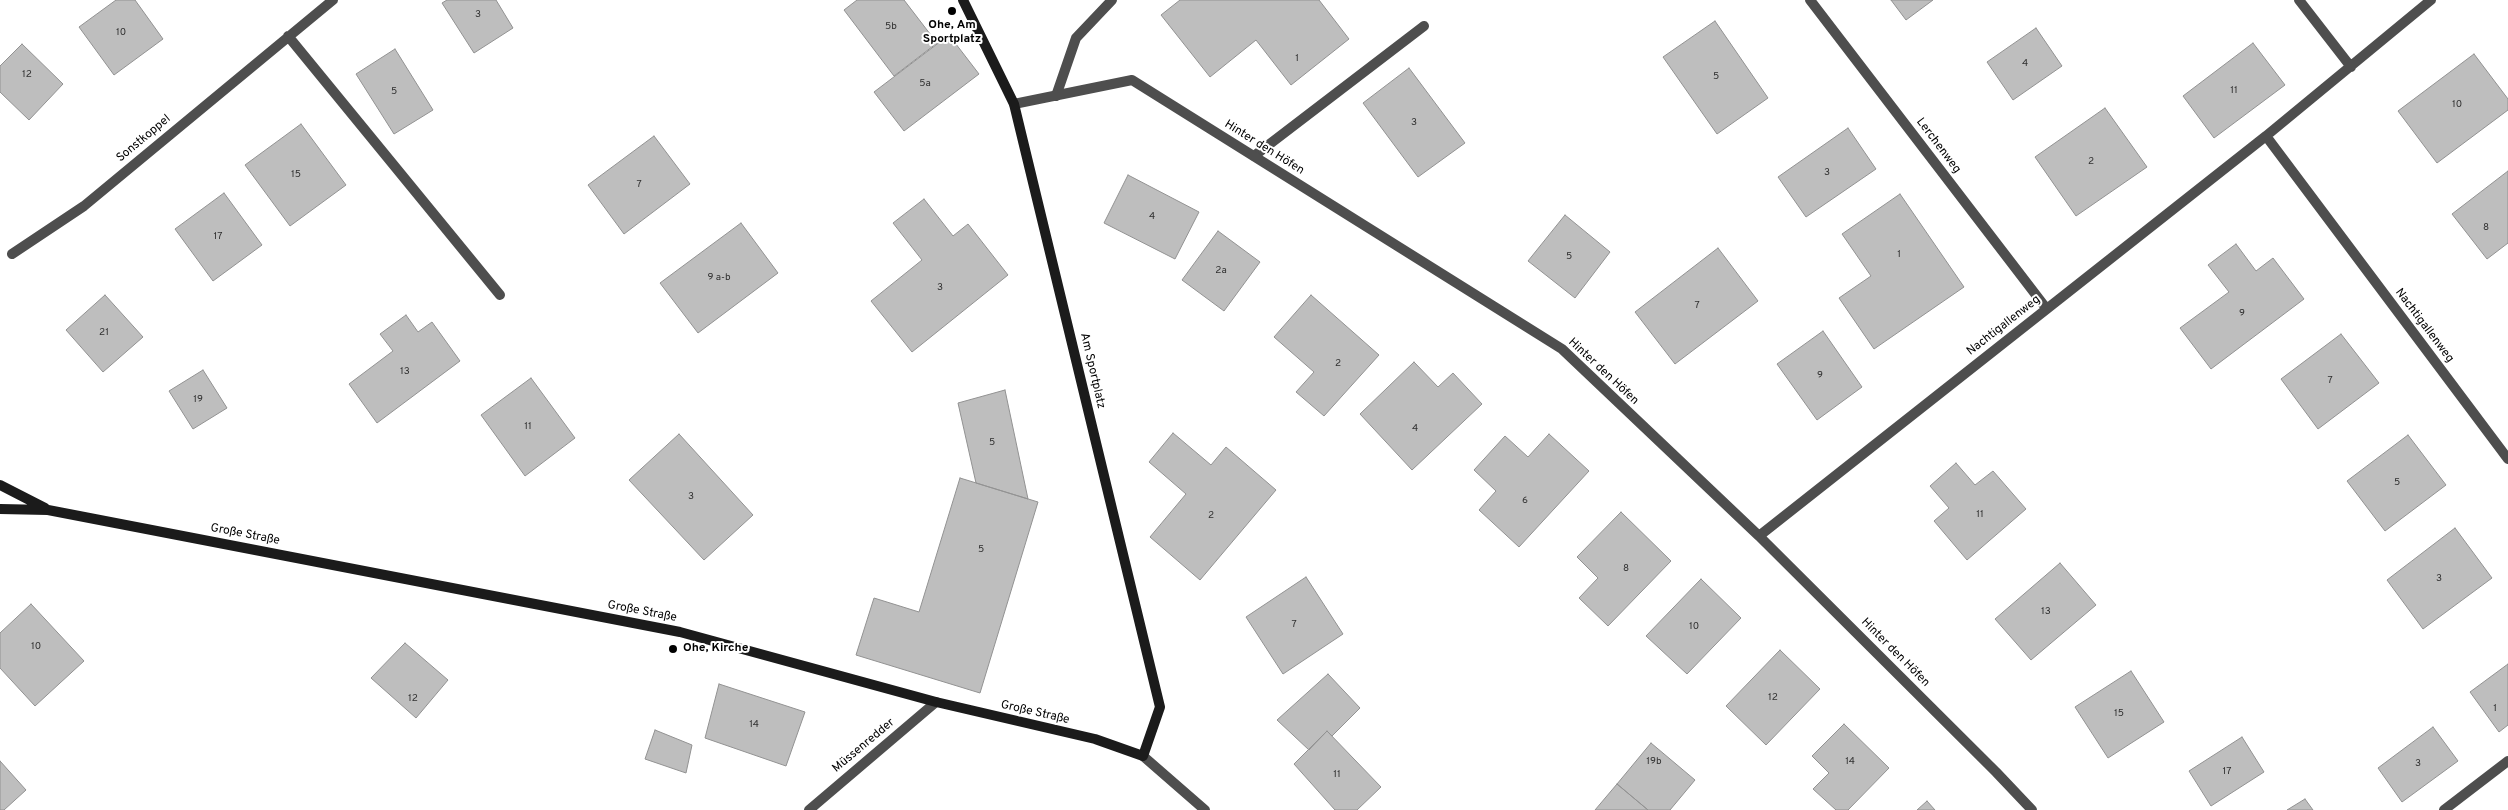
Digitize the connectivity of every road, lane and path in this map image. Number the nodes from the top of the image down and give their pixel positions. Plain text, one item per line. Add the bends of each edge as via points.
1 (332, 0) edge
2 (963, 0) edge
3 (1112, 0) edge
4 (1810, 0) edge
5 (2299, 0) edge
6 (2431, 0) edge
7 (1424, 26) dead end
8 (288, 36) junction
9 (2351, 67) junction
10 (1056, 96) junction
11 (1014, 104) junction
12 (2266, 136) junction
13 (1254, 156) junction
14 (12, 254) dead end
15 (500, 295) dead end
16 (2046, 308) junction
17 (2508, 458) edge
18 (0, 486) edge
19 (0, 509) edge
20 (48, 510) junction
21 (1759, 536) junction
22 (936, 702) junction
23 (1143, 756) junction
24 (2508, 761) edge
25 (809, 810) edge
26 (1205, 810) edge
27 (2032, 810) edge
28 (2444, 810) edge

1 - 8 street, Sonstkoppel
2 - 11 street, Am Sportplatz
3 - 10 street via 1076,38
4 - 16 street, Lerchenweg
5 - 9 street
6 - 9 street, Nachtigallenweg
7 - 13 street
8 - 14 street, Sonstkoppel via 84,206
8 - 15 street
9 - 12 street, Nachtigallenweg
10 - 11 street, Hinter den Höfen
10 - 13 street, Hinter den Höfen via 1132,80
11 - 23 street, Am Sportplatz via 1160,707
12 - 16 street, Nachtigallenweg
12 - 17 street, Nachtigallenweg
13 - 21 street, Hinter den Höfen via 1562,349
16 - 21 street, Nachtigallenweg
18 - 20 street, Große Straße
19 - 20 street, Große Straße
20 - 22 street, Große Straße via 680,632
21 - 27 street, Hinter den Höfen
22 - 23 street, Große Straße via 1095,739
22 - 25 street, Müssenredder
23 - 26 street, Große Straße
24 - 28 street

